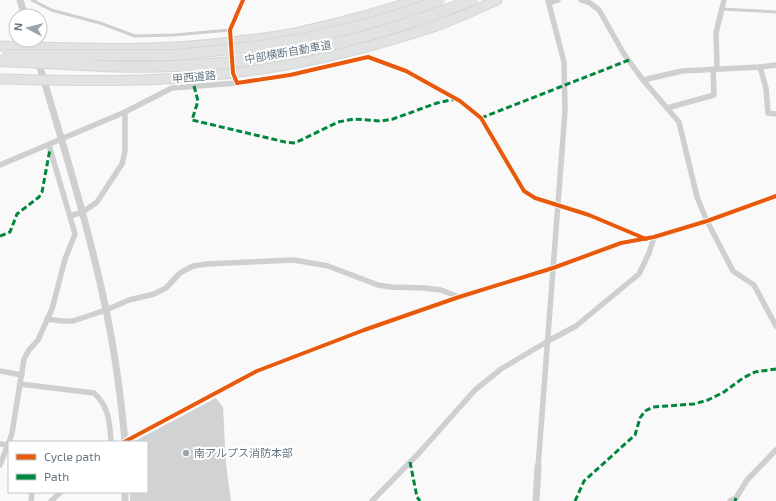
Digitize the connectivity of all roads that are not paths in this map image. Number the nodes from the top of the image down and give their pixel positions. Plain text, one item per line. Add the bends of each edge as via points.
1 (32, 0) edge
2 (243, 0) edge
3 (417, 0) edge
4 (440, 0) edge
5 (473, 0) edge
6 (497, 0) edge
7 (558, 0) edge
8 (581, 0) edge
9 (724, 0) edge
10 (548, 1) edge
11 (590, 1) edge
12 (722, 9) junction
13 (776, 12) edge
14 (230, 30) junction
15 (230, 42) junction
16 (48, 44) edge
17 (34, 48) edge
18 (0, 55) edge
19 (0, 61) edge
20 (776, 65) edge
21 (760, 68) junction
22 (715, 69) junction
23 (233, 73) junction
24 (0, 79) edge
25 (44, 80) junction
26 (643, 80) junction
27 (237, 83) junction
28 (667, 108) junction
29 (125, 112) junction
30 (776, 114) edge
31 (61, 139) junction
32 (49, 145) junction
33 (0, 165) edge
34 (776, 196) edge
35 (558, 204) junction
36 (83, 212) junction
37 (70, 216) junction
38 (707, 222) junction
39 (654, 237) junction
40 (646, 238) junction
41 (553, 268) junction
42 (459, 298) junction
43 (106, 310) junction
44 (48, 319) junction
45 (776, 326) edge
46 (548, 341) junction
47 (0, 371) edge
48 (22, 375) junction
49 (20, 384) junction
50 (10, 441) edge
51 (111, 441) edge
52 (125, 441) edge
53 (127, 441) edge
54 (0, 444) edge
55 (8, 446) edge
56 (776, 450) edge
57 (0, 465) edge
58 (538, 467) joint
59 (60, 493) edge
60 (51, 501) edge
61 (372, 501) edge
62 (536, 501) edge
63 (730, 501) edge

1 - 14 lane via 52,10 135,36
2 - 14 street
3 - 15 highway via 302,32
4 - 18 highway, 中部横断自動車道, bridge via 355,27 261,46 176,55
5 - 19 highway, 中部横断自動車道, bridge via 358,38 263,58 175,66
6 - 23 highway, 甲西道路 via 436,26 347,52
7 - 10 street
8 - 11 street
9 - 12 street
10 - 35 street via 564,62 565,111
11 - 26 street via 599,10 624,54
12 - 13 lane
12 - 22 street via 716,33
14 - 15 street
15 - 16 highway via 136,49
15 - 23 street
17 - 25 street
20 - 21 street
21 - 22 street
21 - 30 street via 766,88 768,114
22 - 26 street via 682,71
22 - 28 street via 714,95
23 - 25 highway, 甲西道路 via 142,80
23 - 27 street
24 - 25 highway, 甲西道路
25 - 31 street
26 - 28 street
27 - 29 street via 172,88
27 - 35 street via 290,75 368,58 406,71 460,101 481,118 524,191 535,198
28 - 38 street via 679,122 697,197
29 - 31 street
29 - 36 street via 122,164 97,202
31 - 32 street
31 - 36 street
32 - 33 street
32 - 37 street
34 - 38 street
35 - 40 street
35 - 41 street
36 - 37 street
36 - 43 street
37 - 44 street via 75,234
38 - 39 street
38 - 45 street via 733,271 754,285
39 - 40 street
39 - 46 street via 639,274 576,326
40 - 41 street via 621,243
41 - 42 street
41 - 46 street
42 - 43 street via 441,290 378,285 328,266 294,260 193,266 180,273 166,288
42 - 53 street via 364,330 257,371
43 - 44 street via 73,321
43 - 52 street
44 - 48 street via 24,360
46 - 58 street
46 - 61 street via 501,370 475,390 424,448
47 - 48 street
48 - 49 street
49 - 50 street
49 - 51 street via 94,393 106,409
54 - 55 street
55 - 57 street
56 - 63 street via 747,480 736,498
58 - 62 street
59 - 60 street

